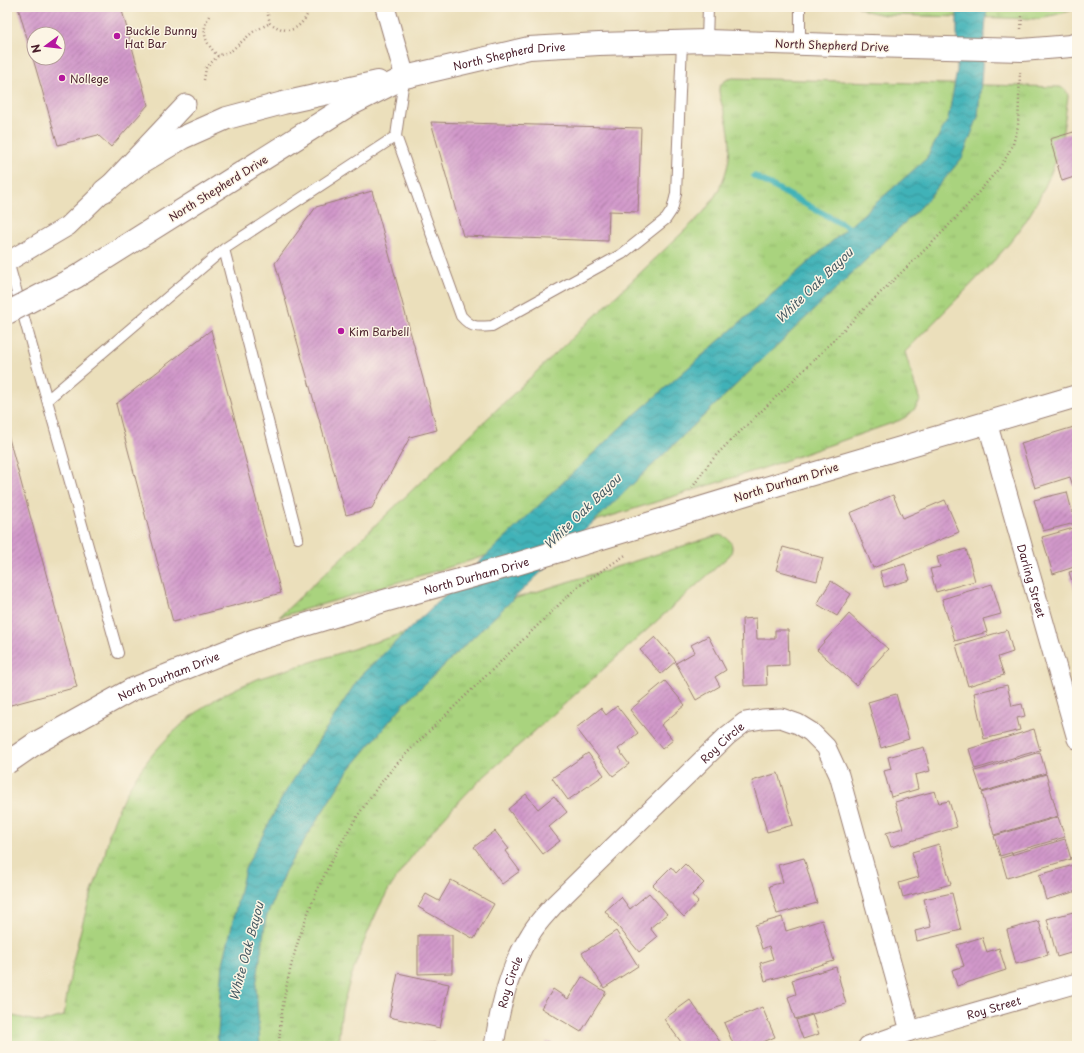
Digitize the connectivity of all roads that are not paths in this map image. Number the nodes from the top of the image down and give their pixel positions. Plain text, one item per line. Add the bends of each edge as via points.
1 (385, 7) edge
2 (708, 7) edge
3 (800, 7) edge
4 (707, 41) junction
5 (682, 42) junction
6 (800, 44) junction
7 (1074, 45) edge
8 (404, 77) junction
9 (186, 104) dead end
10 (396, 136) junction
11 (104, 191) junction
12 (224, 249) junction
13 (8, 262) edge
14 (7, 313) edge
15 (1077, 396) edge
16 (47, 400) junction
17 (987, 422) junction
18 (298, 538) dead end
19 (118, 654) dead end
20 (1069, 683) edge
21 (1077, 739) edge
22 (7, 763) edge
23 (1077, 983) edge
24 (910, 1031) junction
25 (494, 1046) edge
26 (868, 1046) edge

1 - 8 street
2 - 4 lane
3 - 6 lane
4 - 5 main road, North Shepherd Drive
4 - 6 main road, North Shepherd Drive
5 - 8 main road, North Shepherd Drive via 529,48
5 - 10 lane via 676,194 672,210 666,219 622,254 492,326 480,327 469,324 461,316
6 - 7 main road, North Shepherd Drive, bridge via 1022,50
8 - 10 lane
8 - 11 main road via 227,118 182,138 137,165
8 - 14 main road, North Shepherd Drive, bridge via 346,107 76,277
9 - 11 street
10 - 12 lane
11 - 13 street via 68,226
12 - 16 lane
12 - 18 lane
13 - 16 lane
15 - 17 main road, North Durham Drive
16 - 19 lane
17 - 20 street, Darling Street
17 - 22 main road, North Durham Drive, bridge via 521,563 255,640 131,690
20 - 21 street, Darling Street
23 - 24 street, Roy Street
24 - 25 street, Roy Circle via 839,775 826,747 811,732 781,718 745,722 727,736 553,906 530,934 516,961 502,1004
24 - 26 street

